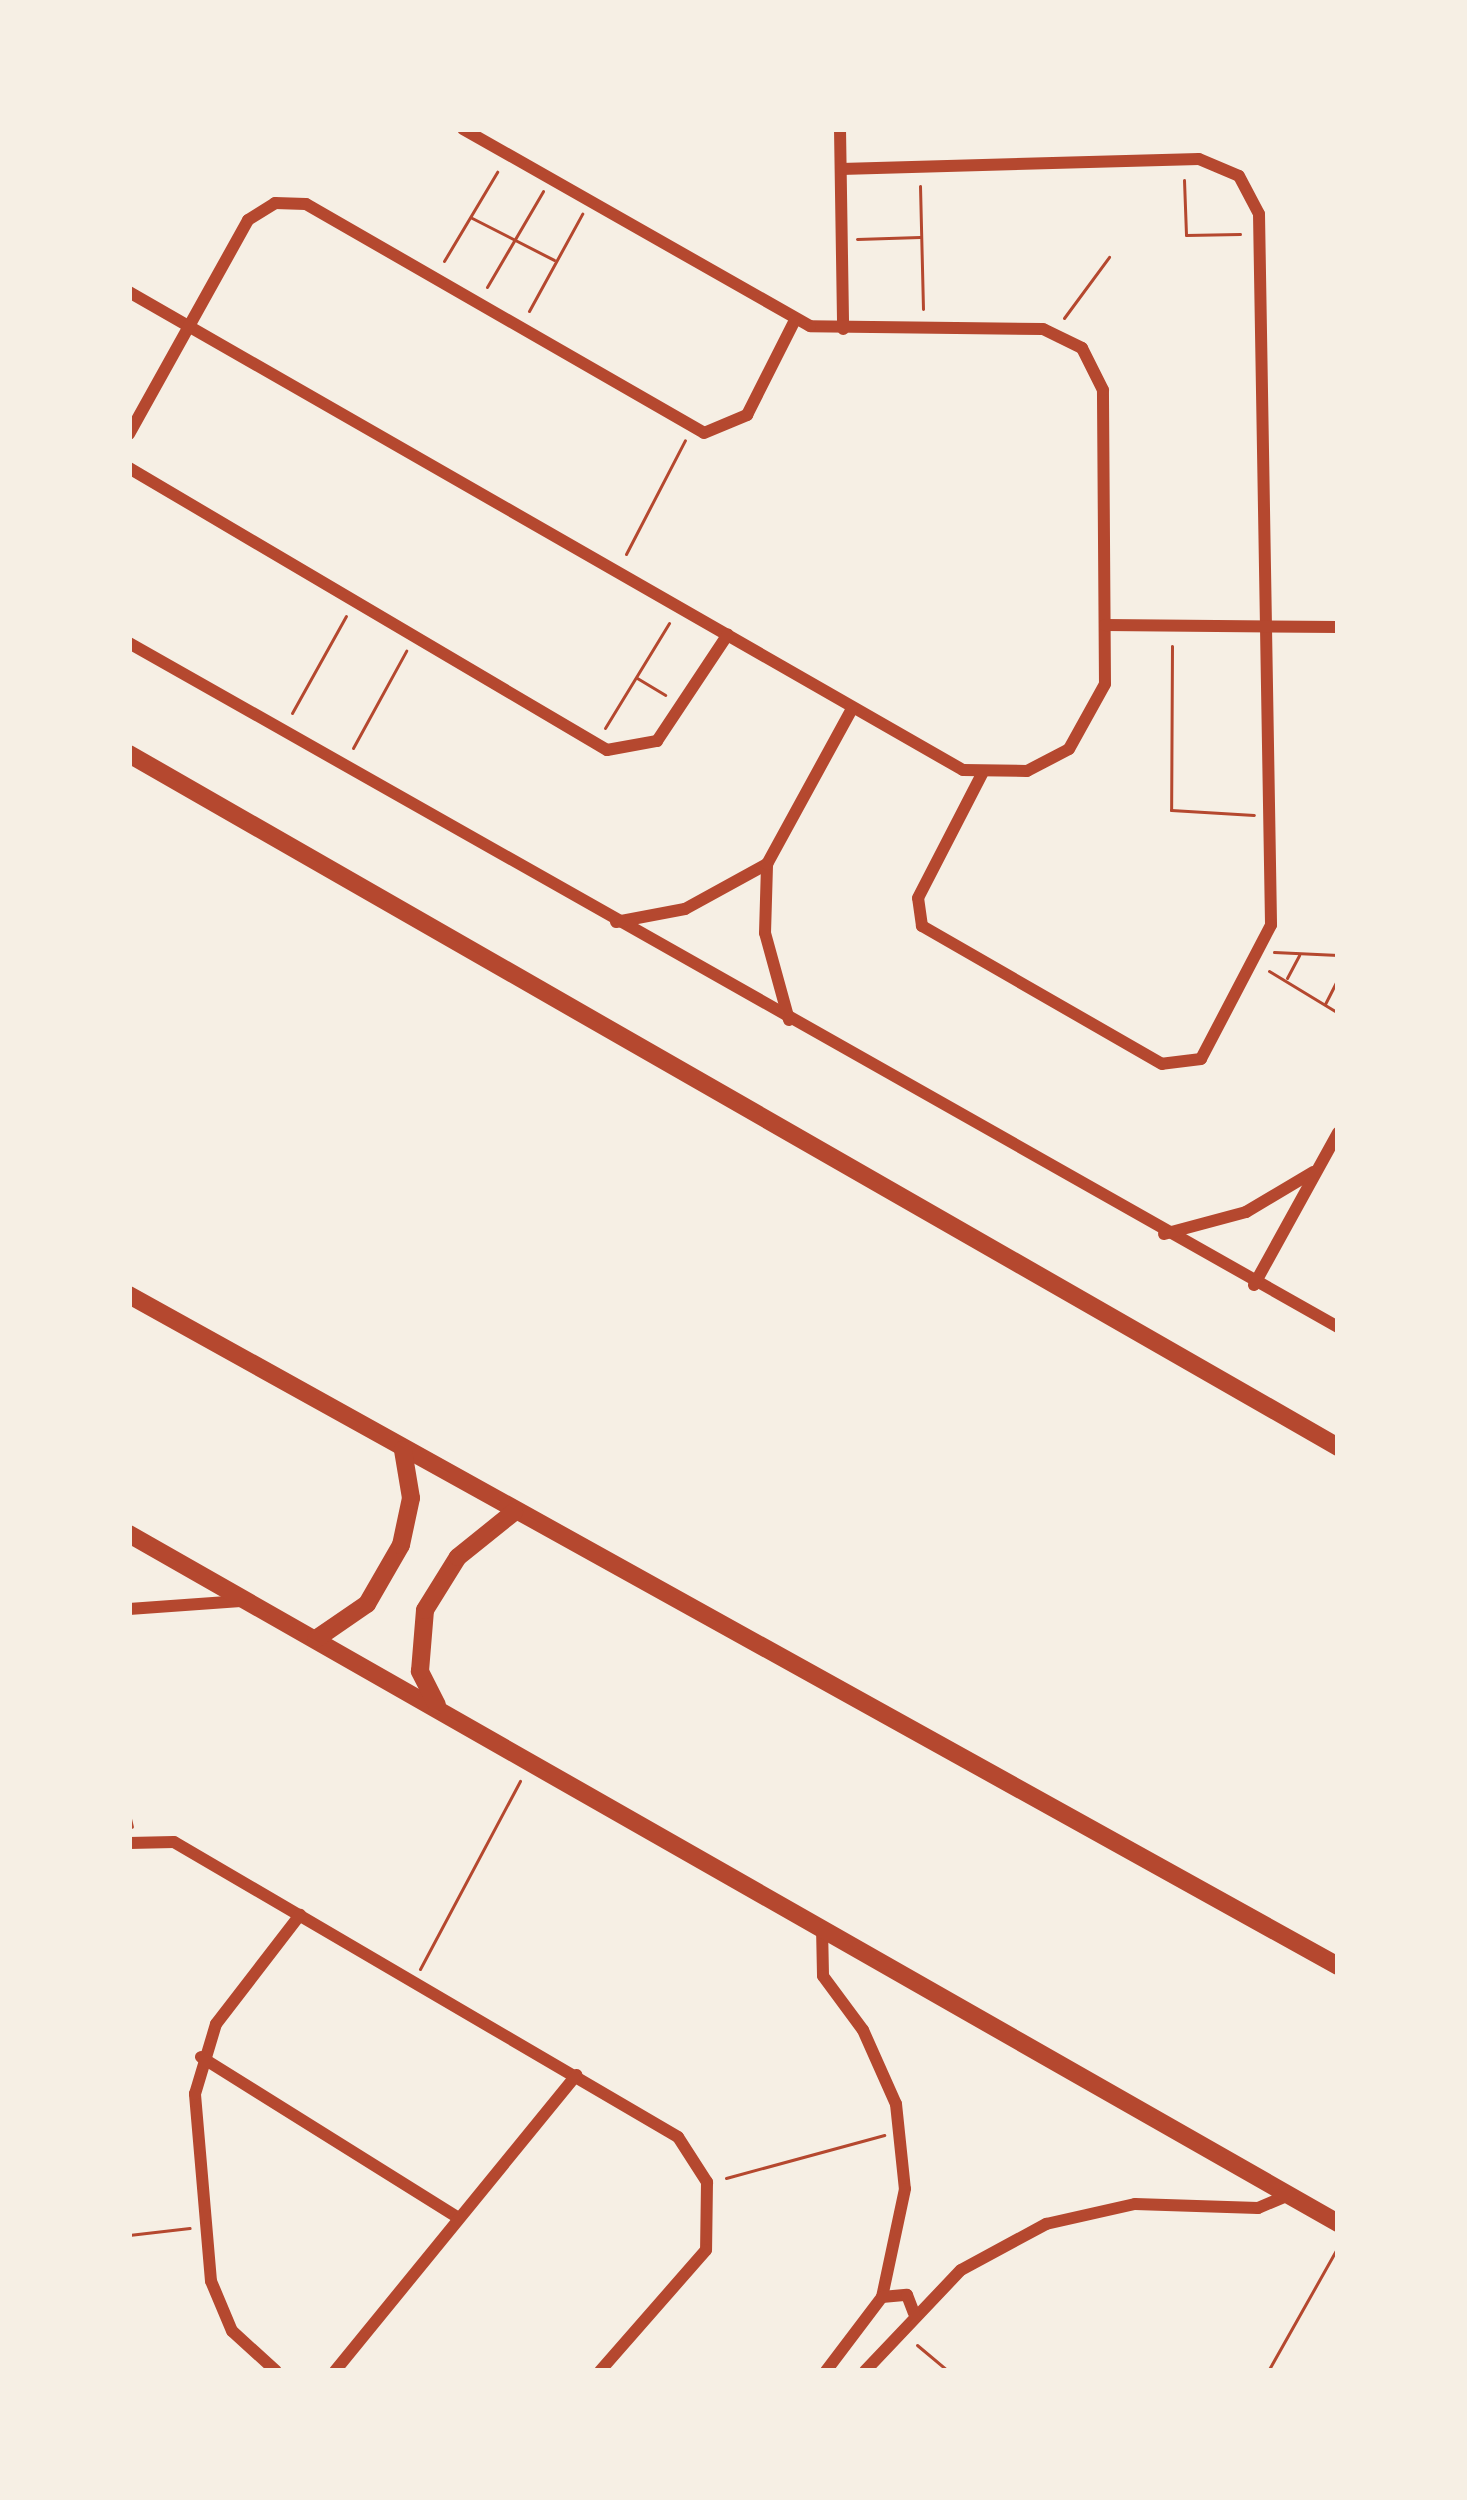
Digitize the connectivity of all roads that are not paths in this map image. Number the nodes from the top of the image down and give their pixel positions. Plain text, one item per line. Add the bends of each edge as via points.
1 (463, 129) edge
2 (840, 129) edge
3 (841, 169) junction
4 (129, 292) edge
5 (795, 320) junction
6 (189, 324) junction
7 (843, 329) junction
8 (129, 434) edge
9 (129, 468) edge
10 (1105, 626) junction
11 (1267, 627) junction
12 (1338, 627) edge
13 (728, 634) junction
14 (129, 643) edge
15 (852, 709) junction
16 (129, 754) edge
17 (982, 774) junction
18 (767, 864) junction
19 (616, 922) junction
20 (790, 1021) junction
21 (1338, 1132) edge
22 (1318, 1168) junction
23 (1164, 1234) junction
24 (1253, 1285) junction
25 (129, 1295) edge
26 (1338, 1327) edge
27 (1338, 1447) edge
28 (403, 1450) junction
29 (514, 1512) junction
30 (129, 1534) edge
31 (247, 1600) junction
32 (129, 1609) edge
33 (316, 1639) junction
34 (440, 1709) junction
35 (129, 1843) edge
36 (299, 1915) junction
37 (822, 1928) junction
38 (1338, 1966) edge
39 (201, 2057) junction
40 (576, 2075) junction
41 (1288, 2195) junction
42 (459, 2218) junction
43 (1338, 2223) edge
44 (882, 2297) junction
45 (914, 2313) junction
46 (276, 2371) edge
47 (334, 2371) edge
48 (600, 2371) edge
49 (826, 2371) edge
50 (866, 2371) edge

1 - 5 street
2 - 3 street
3 - 7 street
3 - 11 street via 1184,160 1239,176 1260,233
4 - 6 street
5 - 6 street via 747,416 728,430 692,428 306,204 275,203 248,220
5 - 7 street
6 - 8 street
6 - 13 street
7 - 10 street via 1055,332 1082,348 1103,390
9 - 13 street via 596,744 646,748
10 - 11 street
10 - 17 street via 1105,684 1086,730 1027,770
11 - 12 street
11 - 17 street via 1270,816 1260,958 1210,1049 1175,1066 929,933 918,898
13 - 15 street
14 - 19 street
15 - 17 street
15 - 18 street
16 - 27 main road
18 - 19 street via 685,909
18 - 20 street via 769,956
19 - 20 street
20 - 23 street
21 - 22 street
22 - 23 street via 1246,1212
22 - 24 street
23 - 24 street
24 - 26 street
25 - 28 main road
28 - 29 main road
28 - 33 main road via 411,1498 401,1545 367,1604
29 - 34 main road via 458,1557 425,1610 420,1671
29 - 38 main road
30 - 31 main road
31 - 32 street
31 - 33 main road
33 - 34 main road
34 - 37 main road
35 - 36 street via 174,1841
36 - 39 street
36 - 40 street
37 - 41 main road
37 - 44 street via 819,1966 876,2054 901,2131 903,2218
39 - 42 street
39 - 46 street via 204,2226 219,2306
40 - 42 street
40 - 48 street via 677,2137 707,2182 706,2250
41 - 43 main road
41 - 45 street via 1258,2208 1135,2204 1046,2224 961,2270
42 - 47 street
44 - 45 street via 907,2295
44 - 49 street
45 - 50 street

